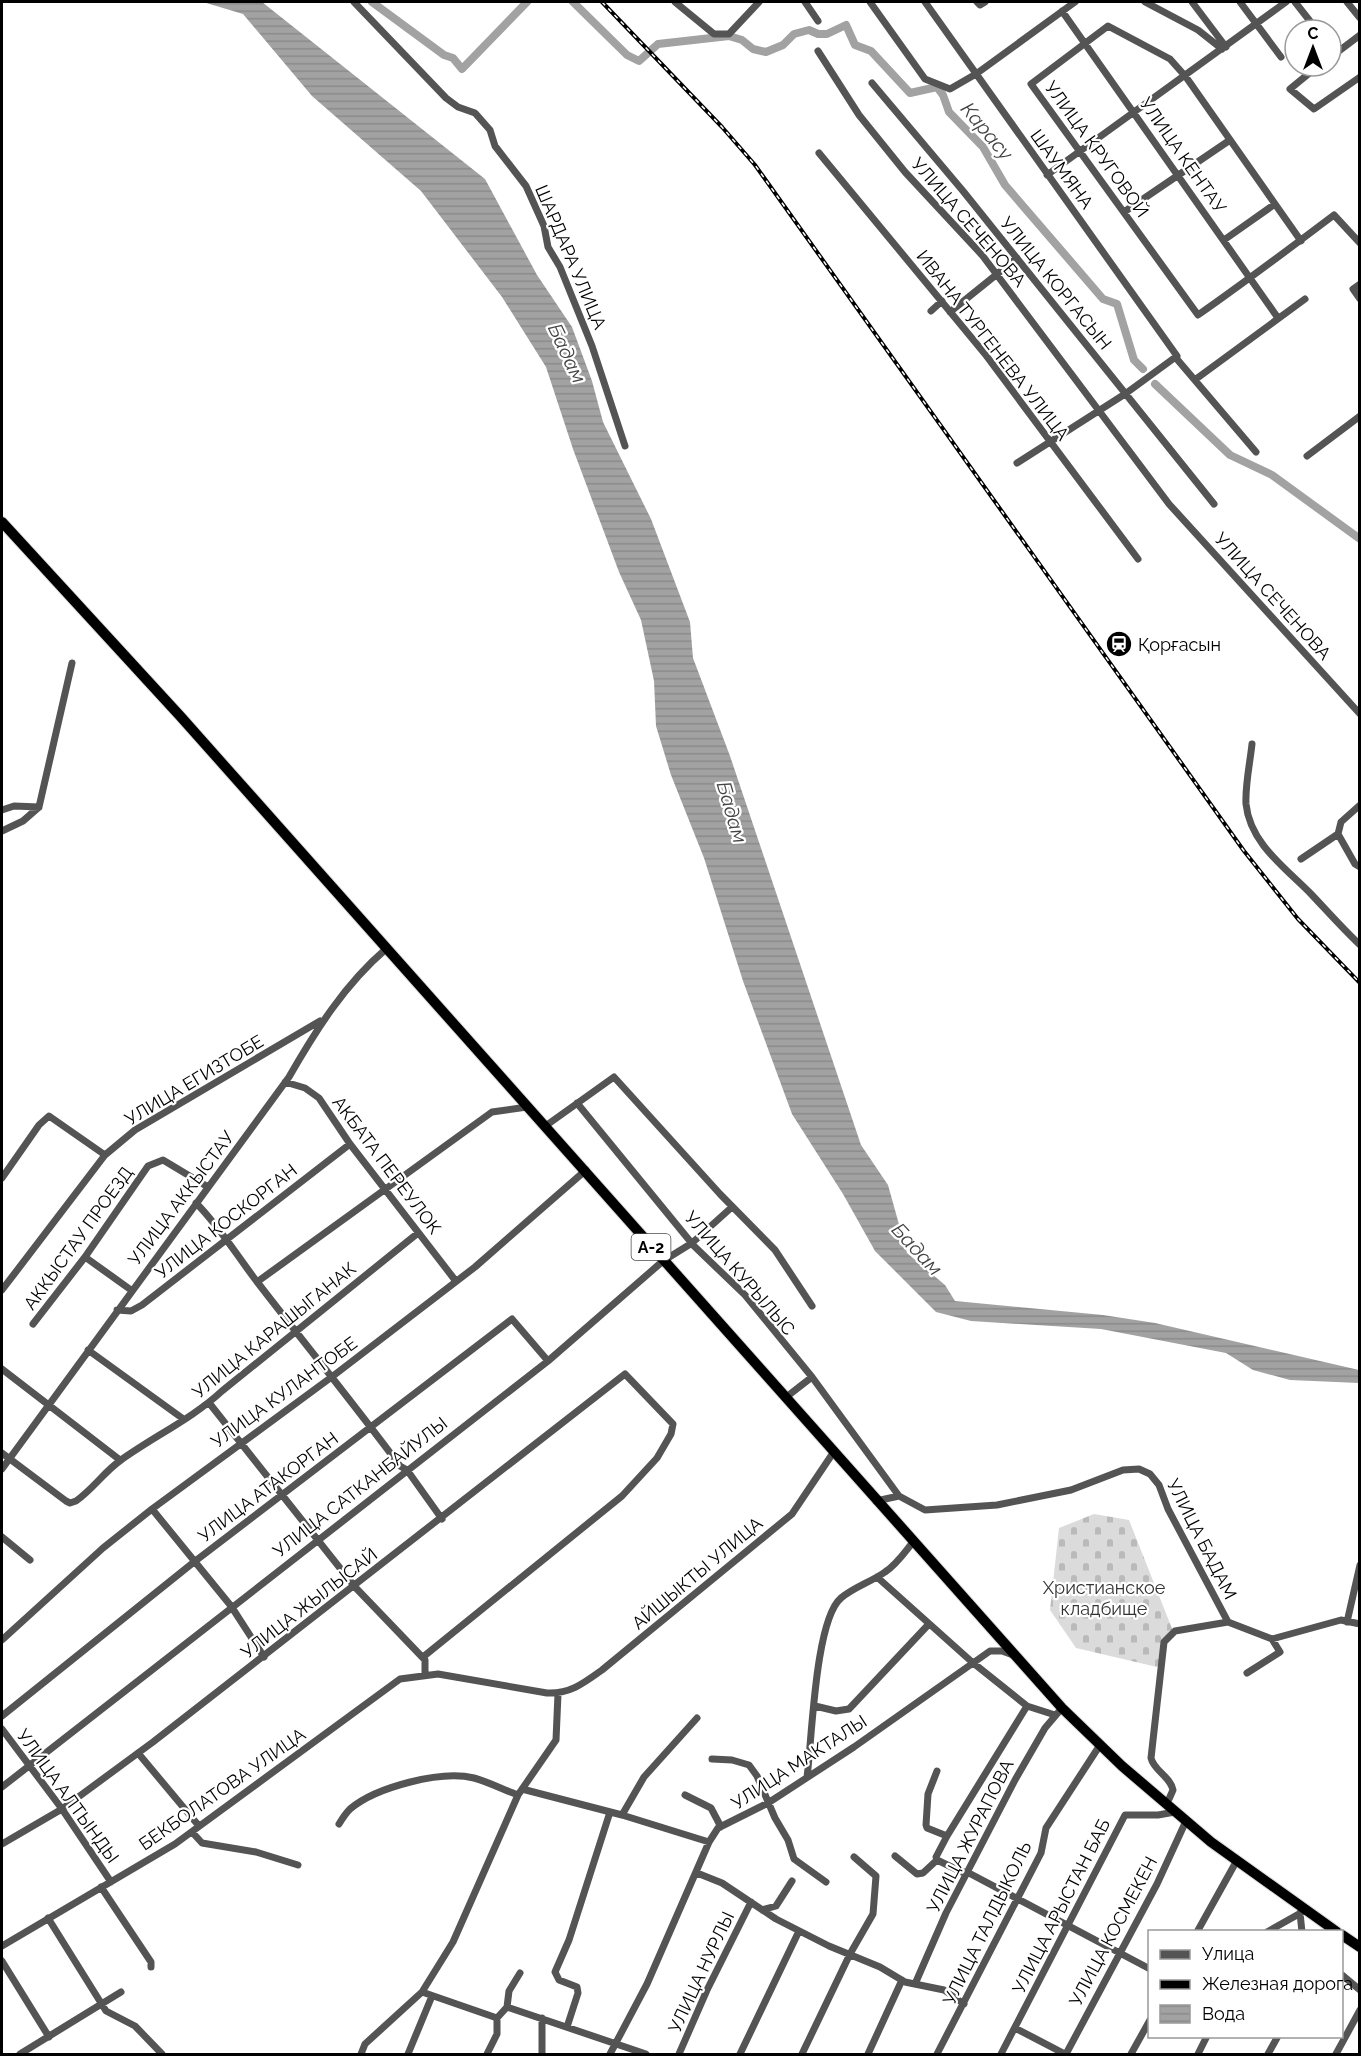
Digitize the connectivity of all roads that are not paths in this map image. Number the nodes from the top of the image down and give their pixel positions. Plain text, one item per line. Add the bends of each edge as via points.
1 (354, 2) edge
2 (759, 2) edge
3 (805, 2) edge
4 (870, 2) edge
5 (925, 2) edge
6 (977, 2) edge
7 (985, 2) edge
8 (1075, 2) edge
9 (1145, 2) edge
10 (1192, 2) edge
11 (1240, 2) edge
12 (1286, 2) edge
13 (1295, 2) edge
14 (1347, 2) edge
15 (678, 4) edge
16 (1062, 11) junction
17 (1308, 18) edge
18 (1359, 18) edge
19 (818, 21) dead end
20 (1256, 23) junction
21 (1359, 35) edge
22 (1085, 43) junction
23 (1343, 46) edge
24 (1224, 48) junction
25 (818, 51) dead end
26 (1281, 57) dead end
27 (976, 74) junction
28 (1186, 77) junction
29 (1359, 77) edge
30 (1303, 78) edge
31 (872, 83) dead end
32 (1135, 113) junction
33 (1230, 140) junction
34 (1081, 152) junction
35 (819, 153) dead end
36 (1047, 175) junction
37 (1178, 175) junction
38 (1275, 204) junction
39 (1124, 212) junction
40 (1224, 240) junction
41 (1301, 241) junction
42 (1359, 243) edge
43 (1017, 258) junction
44 (995, 273) junction
45 (1251, 278) junction
46 (1359, 284) edge
47 (1305, 299) dead end
48 (1359, 299) edge
49 (942, 301) junction
50 (931, 311) dead end
51 (950, 312) junction
52 (1278, 318) junction
53 (1176, 356) junction
54 (1196, 379) junction
55 (1125, 394) junction
56 (1100, 411) junction
57 (1359, 417) edge
58 (1051, 442) junction
59 (625, 446) dead end
60 (1256, 452) dead end
61 (1307, 456) dead end
62 (1017, 463) dead end
63 (1215, 504) dead end
64 (2, 522) edge
65 (1138, 560) dead end
66 (72, 663) dead end
67 (1359, 714) edge
68 (1252, 744) dead end
69 (1359, 805) edge
70 (39, 807) junction
71 (2, 810) edge
72 (2, 831) edge
73 (1338, 834) junction
74 (1301, 859) dead end
75 (1359, 867) edge
76 (1359, 945) edge
77 (386, 949) junction
78 (322, 1020) junction
79 (285, 1082) junction
80 (577, 1103) junction
81 (527, 1107) junction
82 (544, 1127) junction
83 (350, 1144) junction
84 (105, 1155) junction
85 (586, 1170) junction
86 (2, 1178) edge
87 (208, 1188) junction
88 (384, 1189) junction
89 (196, 1203) junction
90 (732, 1207) junction
91 (418, 1233) junction
92 (226, 1239) junction
93 (692, 1243) junction
94 (85, 1257) junction
95 (663, 1261) junction
96 (455, 1280) junction
97 (257, 1282) junction
98 (2, 1290) edge
99 (131, 1290) junction
100 (812, 1306) dead end
101 (117, 1310) junction
102 (33, 1324) dead end
103 (297, 1332) junction
104 (88, 1350) junction
105 (548, 1361) junction
106 (2, 1369) edge
107 (333, 1376) junction
108 (812, 1377) junction
109 (785, 1398) junction
110 (47, 1404) junction
111 (210, 1404) junction
112 (183, 1418) junction
113 (371, 1427) junction
114 (239, 1443) junction
115 (2, 1453) edge
116 (833, 1453) junction
117 (9, 1459) junction
118 (120, 1460) junction
119 (2, 1469) edge
120 (407, 1470) junction
121 (281, 1494) junction
122 (898, 1496) junction
123 (876, 1501) junction
124 (152, 1509) junction
125 (442, 1519) junction
126 (2, 1537) edge
127 (316, 1540) junction
128 (913, 1542) junction
129 (30, 1560) dead end
130 (194, 1562) junction
131 (1359, 1565) edge
132 (877, 1577) junction
133 (355, 1587) junction
134 (231, 1606) junction
135 (1228, 1622) junction
136 (1347, 1622) junction
137 (1359, 1624) edge
138 (928, 1625) junction
139 (2, 1627) edge
140 (9, 1634) junction
141 (1272, 1639) junction
142 (2, 1640) edge
143 (1015, 1656) junction
144 (264, 1657) junction
145 (423, 1657) junction
146 (972, 1662) junction
147 (1247, 1673) dead end
148 (426, 1676) junction
149 (558, 1694) junction
150 (815, 1706) junction
151 (1027, 1706) junction
152 (1058, 1712) junction
153 (2, 1716) edge
154 (697, 1718) dead end
155 (2, 1729) edge
156 (1100, 1745) junction
157 (138, 1753) junction
158 (712, 1759) dead end
159 (30, 1766) junction
160 (937, 1772) dead end
161 (807, 1777) junction
162 (2, 1787) edge
163 (520, 1792) junction
164 (685, 1795) dead end
165 (1163, 1802) junction
166 (768, 1803) junction
167 (62, 1809) junction
168 (610, 1812) junction
169 (1175, 1812) junction
170 (622, 1815) junction
171 (1186, 1821) junction
172 (339, 1824) dead end
173 (199, 1826) junction
174 (721, 1827) junction
175 (192, 1832) junction
176 (947, 1836) junction
177 (3, 1842) edge
178 (709, 1842) junction
179 (895, 1856) dead end
180 (854, 1857) dead end
181 (937, 1860) junction
182 (1236, 1862) junction
183 (298, 1865) dead end
184 (967, 1872) junction
185 (697, 1873) junction
186 (111, 1881) junction
187 (792, 1881) dead end
188 (826, 1882) dead end
189 (101, 1887) junction
190 (1019, 1899) junction
191 (751, 1902) junction
192 (762, 1910) junction
193 (1303, 1912) junction
194 (48, 1918) junction
195 (1069, 1926) junction
196 (1198, 1930) edge
197 (1271, 1930) edge
198 (1302, 1930) edge
199 (1334, 1930) edge
200 (799, 1931) junction
201 (1343, 1936) edge
202 (2, 1946) edge
203 (1359, 1947) edge
204 (850, 1954) junction
205 (1119, 1954) junction
206 (2, 1961) edge
207 (151, 1966) dead end
208 (1148, 1968) edge
209 (520, 1973) dead end
210 (1343, 1977) edge
211 (902, 1980) junction
212 (915, 1984) junction
213 (1359, 1990) edge
214 (121, 1992) dead end
215 (422, 1992) junction
216 (432, 1996) junction
217 (964, 2004) junction
218 (102, 2006) junction
219 (507, 2007) junction
220 (1359, 2010) edge
221 (542, 2018) junction
222 (497, 2019) junction
223 (1148, 2022) edge
224 (567, 2027) junction
225 (1015, 2028) junction
226 (49, 2037) junction
227 (1206, 2038) edge
228 (1277, 2038) edge
229 (615, 2043) junction
230 (642, 2054) edge
231 (20, 2055) edge
232 (162, 2055) edge
233 (361, 2055) edge
234 (408, 2055) edge
235 (487, 2055) edge
236 (542, 2055) edge
237 (610, 2055) edge
238 (679, 2055) edge
239 (740, 2055) edge
240 (802, 2055) edge
241 (868, 2055) edge
242 (937, 2055) edge
243 (1001, 2055) edge
244 (1066, 2055) edge
245 (1131, 2055) edge
246 (1198, 2055) edge
247 (1268, 2055) edge
248 (1336, 2055) edge

1 - 59 street, ШАРДАРА УЛИЦА via 446,98 475,113 526,186 544,226 548,247 592,345
2 - 15 street via 729,34 714,34
3 - 19 street
4 - 27 street via 929,83 950,89
5 - 27 street, ШАУМЯНА
6 - 7 street
8 - 16 street
9 - 24 street
10 - 24 street
11 - 20 street
12 - 20 street
13 - 17 street
14 - 18 street
16 - 22 street, УЛИЦА КЕНТАУ
16 - 27 street
20 - 24 street
20 - 26 street
21 - 23 street
22 - 28 street, УЛИЦА КРУГОВОЙ via 1108,26 1170,59
22 - 32 street, УЛИЦА КЕНТАУ
22 - 34 street, УЛИЦА КРУГОВОЙ via 1031,84
24 - 28 street
25 - 44 street, УЛИЦА СЕЧЕНОВА via 859,115
27 - 36 street, ШАУМЯНА
28 - 32 street
28 - 33 street, УЛИЦА КРУГОВОЙ
29 - 30 street via 1314,109 1290,89
31 - 43 street, УЛИЦА КОРГАСЫН
32 - 34 street
32 - 37 street, УЛИЦА КЕНТАУ
33 - 37 street
33 - 38 street, УЛИЦА КРУГОВОЙ
34 - 36 street
34 - 39 street, УЛИЦА КРУГОВОЙ
35 - 49 street, ИВАНА ТУРГЕНЕВА УЛИЦА
36 - 53 street, ШАУМЯНА
37 - 39 street
37 - 40 street, УЛИЦА КЕНТАУ
38 - 40 street
38 - 41 street, УЛИЦА КРУГОВОЙ
39 - 45 street, УЛИЦА КРУГОВОЙ via 1198,315
40 - 45 street, УЛИЦА КЕНТАУ
41 - 42 street via 1334,215
41 - 45 street
43 - 44 street
43 - 55 street, УЛИЦА КОРГАСЫН
44 - 51 street
44 - 56 street, УЛИЦА СЕЧЕНОВА
45 - 52 street, УЛИЦА КЕНТАУ
46 - 48 street via 1353,289
47 - 52 street
49 - 50 street
49 - 51 street, ИВАНА ТУРГЕНЕВА УЛИЦА
51 - 58 street, ИВАНА ТУРГЕНЕВА УЛИЦА
52 - 54 street
53 - 54 street, ШАУМЯНА
53 - 55 street
54 - 60 street, ШАУМЯНА
55 - 56 street
55 - 63 street, УЛИЦА КОРГАСЫН
56 - 58 street
56 - 67 street, УЛИЦА СЕЧЕНОВА via 1169,504
57 - 61 street
58 - 62 street
58 - 65 street, ИВАНА ТУРГЕНЕВА УЛИЦА
64 - 77 highway, A-2 via 182,717
66 - 70 street
68 - 76 street via 1246,803 1251,822 1285,872
69 - 73 street via 1341,822
70 - 71 street via 14,806
70 - 72 street via 23,821
73 - 74 street
73 - 75 street
77 - 78 street, УЛИЦА АККЫСТАУ via 366,966
77 - 81 highway, A-2
78 - 79 street, УЛИЦА АККЫСТАУ
78 - 84 street, УЛИЦА ЕГИЗТОБЕ via 135,1130
79 - 83 street, АКБАТА ПЕРЕУЛОК via 305,1088 319,1098
79 - 87 street, УЛИЦА АККЫСТАУ
80 - 82 street
80 - 90 street via 614,1077
80 - 93 street, УЛИЦА КУРЫЛЫС
81 - 82 highway, A-2
81 - 88 street via 492,1112
82 - 85 highway, A-2
83 - 88 street, АКБАТА ПЕРЕУЛОК
83 - 92 street, УЛИЦА КОСКОРГАН
84 - 86 street via 50,1116 39,1125
84 - 98 street, УЛИЦА ЕГИЗТОБЕ
85 - 95 highway, A-2
85 - 96 street, УЛИЦА КУЛАНТОБЕ
87 - 89 street, УЛИЦА АККЫСТАУ
87 - 94 street, АККЫСТАУ ПРОЕЗД via 164,1160 148,1166
88 - 91 street, АКБАТА ПЕРЕУЛОК
88 - 97 street
89 - 92 street
89 - 99 street, УЛИЦА АККЫСТАУ
90 - 93 street, УЛИЦА САТКАНБАЙУЛЫ
90 - 100 street via 775,1250
91 - 96 street, АКБАТА ПЕРЕУЛОК
91 - 103 street, УЛИЦА КАРАШЫГАНАК
92 - 97 street
92 - 101 street, УЛИЦА КОСКОРГАН via 142,1305 131,1311
93 - 95 street, УЛИЦА САТКАНБАЙУЛЫ
93 - 108 street, УЛИЦА КУРЫЛЫС via 744,1295
94 - 99 street
94 - 102 street, АККЫСТАУ ПРОЕЗД
95 - 105 street, УЛИЦА САТКАНБАЙУЛЫ
95 - 109 highway, A-2
96 - 107 street, УЛИЦА КУЛАНТОБЕ
97 - 103 street
99 - 101 street, УЛИЦА АККЫСТАУ
101 - 104 street, УЛИЦА АККЫСТАУ
103 - 107 street
103 - 111 street, УЛИЦА КАРАШЫГАНАК
104 - 110 street, УЛИЦА АККЫСТАУ
104 - 112 street
105 - 113 street, УЛИЦА АТАКОРГАН via 512,1319
105 - 120 street, УЛИЦА САТКАНБАЙУЛЫ
106 - 110 street
107 - 113 street
107 - 114 street, УЛИЦА КУЛАНТОБЕ
108 - 109 street
108 - 122 street, УЛИЦА КУРЫЛЫС
109 - 116 highway, A-2
110 - 117 street, УЛИЦА АККЫСТАУ
110 - 118 street
111 - 112 street, УЛИЦА КАРАШЫГАНАК
111 - 114 street
112 - 118 street, УЛИЦА КАРАШЫГАНАК
113 - 120 street
113 - 121 street, УЛИЦА АТАКОРГАН
114 - 121 street
114 - 124 street, УЛИЦА КУЛАНТОБЕ
115 - 117 street, УЛИЦА КАРАШЫГАНАК
116 - 123 highway, A-2
116 - 149 street, АЙШЫКТЫ УЛИЦА via 792,1514 602,1670 576,1689
117 - 118 street, УЛИЦА КАРАШЫГАНАК via 70,1503
117 - 119 street, УЛИЦА АККЫСТАУ
120 - 125 street
120 - 127 street, УЛИЦА САТКАНБАЙУЛЫ
121 - 127 street
121 - 130 street, УЛИЦА АТАКОРГАН
122 - 123 street
122 - 135 street, УЛИЦА БАДАМ via 926,1510 997,1505 1071,1490 1123,1470 1139,1469 1159,1485
123 - 128 highway, A-2
124 - 130 street
124 - 140 street, УЛИЦА КУЛАНТОБЕ
125 - 133 street, УЛИЦА ЖЫЛЫСАЙ
125 - 145 street, УЛИЦА ЖЫЛЫСАЙ via 625,1374 673,1424 657,1458 622,1496
126 - 129 street
127 - 133 street
127 - 134 street, УЛИЦА САТКАНБАЙУЛЫ
128 - 132 street via 898,1561
128 - 143 highway, A-2
130 - 134 street
130 - 153 street, УЛИЦА АТАКОРГАН
131 - 136 street
132 - 138 street
132 - 150 street via 837,1603 818,1663
133 - 144 street, УЛИЦА ЖЫЛЫСАЙ
133 - 145 street
134 - 144 street
134 - 159 street, УЛИЦА САТКАНБАЙУЛЫ
135 - 141 street, УЛИЦА БАДАМ
135 - 165 street via 1175,1631 1164,1642 1151,1758 1152,1764 1171,1782 1173,1790
136 - 137 street
136 - 141 street via 1341,1620
138 - 146 street
138 - 150 street via 849,1708 836,1711
139 - 140 street
140 - 142 street, УЛИЦА КУЛАНТОБЕ
141 - 147 street via 1280,1652
143 - 146 street, УЛИЦА МАКТАЛЫ via 990,1651
143 - 152 highway, A-2
144 - 157 street, УЛИЦА ЖЫЛЫСАЙ
145 - 148 street
146 - 151 street
146 - 161 street, УЛИЦА МАКТАЛЫ
148 - 149 street via 438,1674
148 - 173 street, БЕКБОЛАТОВА УЛИЦА via 400,1679
149 - 163 street via 556,1740
150 - 161 street
151 - 152 street
151 - 176 street
152 - 156 highway, A-2
152 - 184 street, УЛИЦА ЖУРАПОВА
154 - 170 street via 644,1777
155 - 159 street, УЛИЦА АЛТЫНДЫ
156 - 165 highway, A-2
156 - 190 street, УЛИЦА ТАЛДЫКОЛЬ via 1046,1828 1041,1853
157 - 167 street, УЛИЦА ЖЫЛЫСАЙ
157 - 173 street
158 - 166 street via 749,1765
159 - 162 street, УЛИЦА САТКАНБАЙУЛЫ
159 - 167 street, УЛИЦА АЛТЫНДЫ
160 - 176 street via 928,1794 926,1825
161 - 166 street, УЛИЦА МАКТАЛЫ
163 - 168 street
163 - 172 street via 474,1778 445,1776 378,1793 350,1809
163 - 215 street via 453,1942
164 - 174 street via 711,1808
165 - 169 highway, A-2
166 - 174 street, УЛИЦА МАКТАЛЫ
166 - 188 street via 794,1859
167 - 177 street, УЛИЦА ЖЫЛЫСАЙ
167 - 186 street, УЛИЦА АЛТЫНДЫ
168 - 170 street
168 - 224 street via 555,1972 559,1980 578,1987
169 - 171 highway, A-2
169 - 195 street, УЛИЦА АРЫСТАН БАБ via 1125,1815
170 - 178 street
171 - 182 highway, A-2
171 - 205 street, УЛИЦА КОСМЕКЕН
173 - 175 street, БЕКБОЛАТОВА УЛИЦА
174 - 178 street, УЛИЦА МАКТАЛЫ
175 - 183 street via 202,1843 256,1852
175 - 186 street, БЕКБОЛАТОВА УЛИЦА
176 - 181 street
178 - 185 street, УЛИЦА МАКТАЛЫ
179 - 181 street via 917,1874
180 - 204 street via 876,1876 873,1914
181 - 184 street
182 - 193 highway, A-2
182 - 196 street
184 - 190 street
184 - 212 street, УЛИЦА ЖУРАПОВА
185 - 191 street via 722,1883
185 - 229 street, УЛИЦА МАКТАЛЫ
186 - 189 street, БЕКБОЛАТОВА УЛИЦА
187 - 192 street via 776,1906
189 - 194 street, БЕКБОЛАТОВА УЛИЦА
189 - 207 street, УЛИЦА АЛТЫНДЫ
190 - 195 street
190 - 217 street, УЛИЦА ТАЛДЫКОЛЬ
191 - 192 street
191 - 238 street, УЛИЦА НУРЛЫ
192 - 200 street
193 - 197 street
193 - 198 street
193 - 199 highway, A-2
194 - 202 street, БЕКБОЛАТОВА УЛИЦА
194 - 218 street
195 - 205 street
195 - 225 street, УЛИЦА АРЫСТАН БАБ
200 - 204 street
200 - 239 street
201 - 203 highway
204 - 211 street
204 - 240 street
205 - 208 street
205 - 244 street, УЛИЦА КОСМЕКЕН
206 - 226 street
209 - 219 street
210 - 213 street
211 - 212 street
211 - 241 street
212 - 217 street via 944,1990
214 - 218 street
215 - 216 street
215 - 233 street via 366,2044
216 - 222 street
216 - 234 street
217 - 242 street, УЛИЦА ТАЛДЫКОЛЬ
218 - 226 street
218 - 232 street via 135,2026
219 - 221 street
219 - 222 street
220 - 248 street
221 - 224 street
221 - 236 street
222 - 235 street via 497,2034
223 - 245 street
224 - 229 street
225 - 243 street, УЛИЦА АРЫСТАН БАБ
225 - 244 street
226 - 231 street
227 - 246 street
228 - 247 street
229 - 230 street
229 - 237 street, УЛИЦА МАКТАЛЫ

